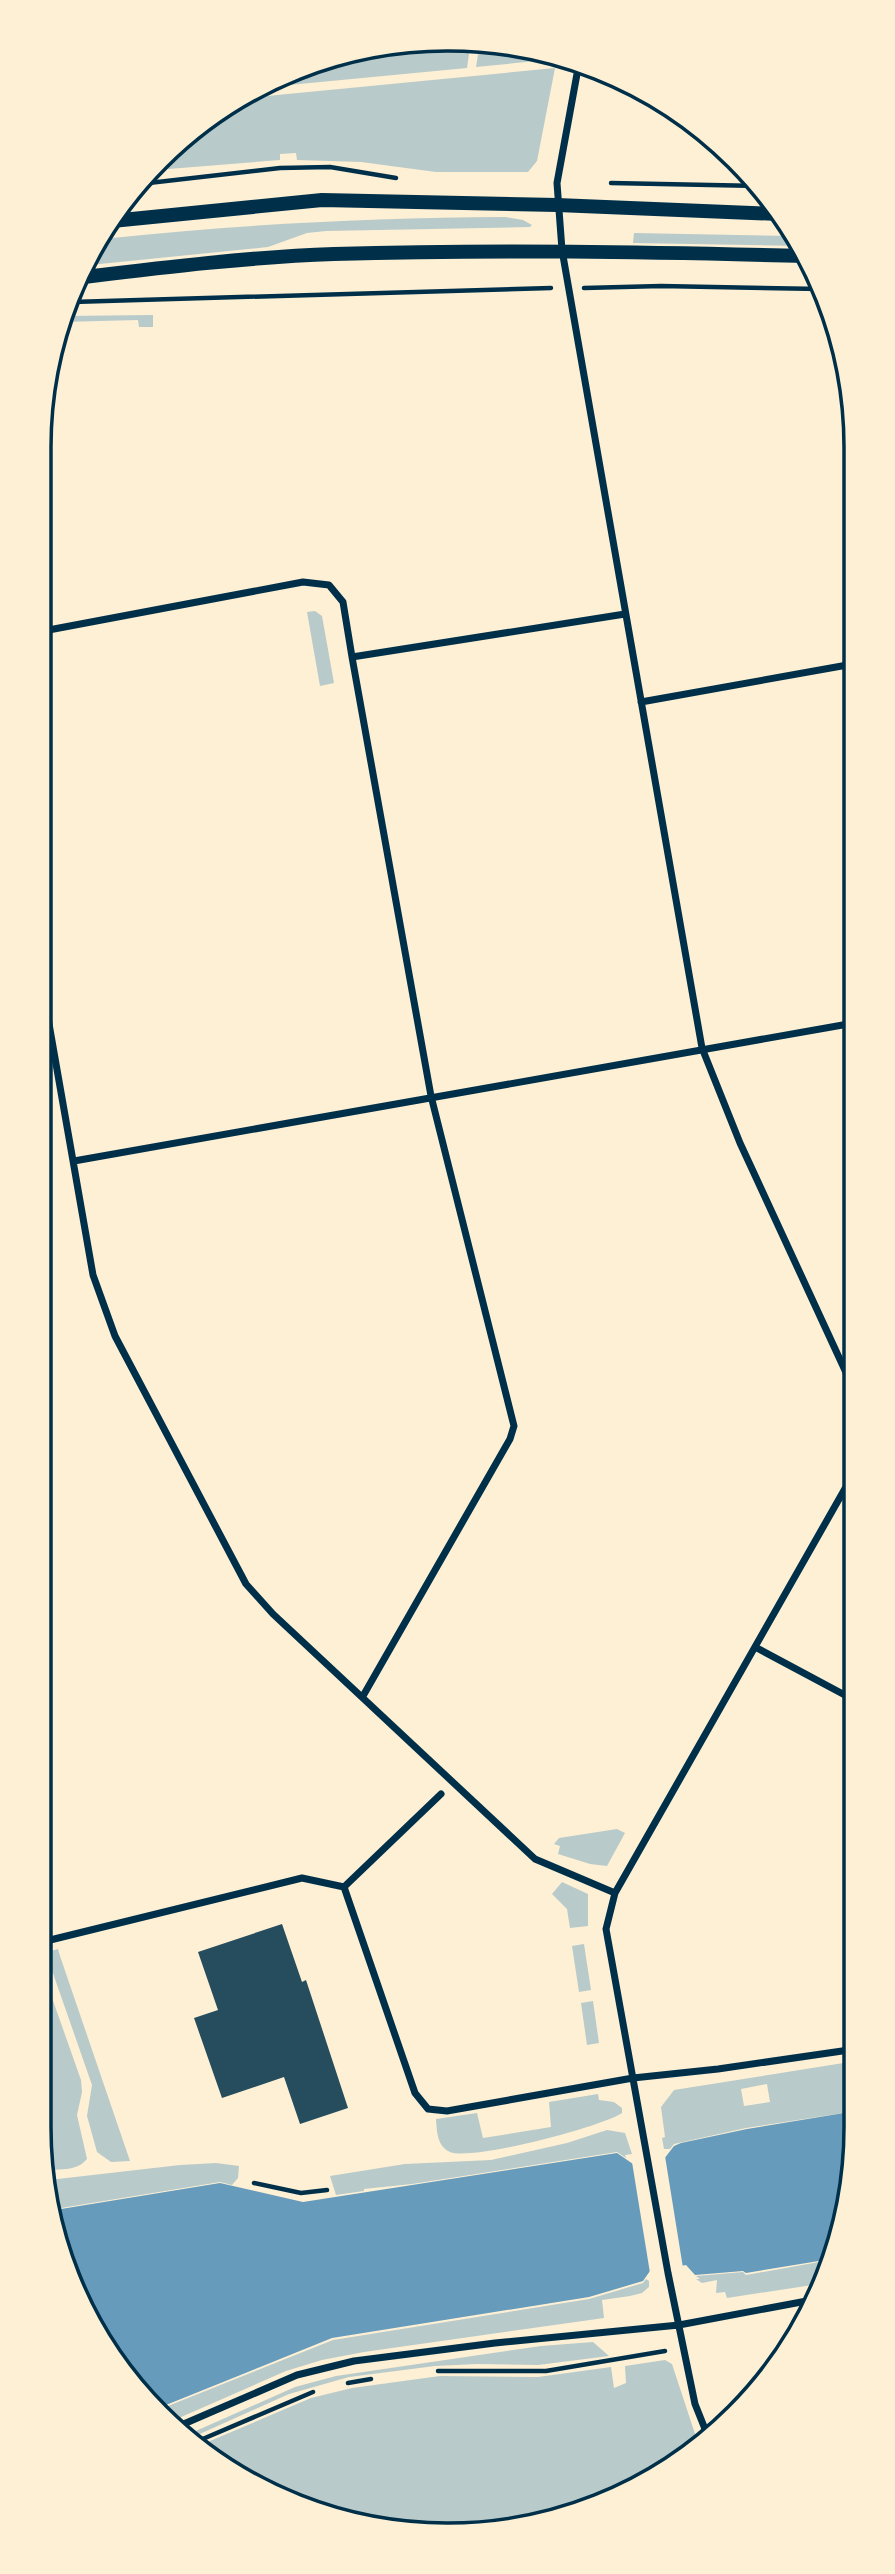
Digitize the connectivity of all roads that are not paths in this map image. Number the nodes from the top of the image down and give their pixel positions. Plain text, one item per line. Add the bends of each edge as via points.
1 (577, 73) edge
2 (556, 205) junction
3 (767, 214) edge
4 (123, 220) edge
5 (562, 250) junction
6 (794, 256) edge
7 (90, 276) edge
8 (625, 614) junction
9 (51, 630) edge
10 (352, 657) junction
11 (844, 666) edge
12 (641, 702) junction
13 (844, 1025) edge
14 (51, 1033) edge
15 (702, 1048) junction
16 (431, 1096) junction
17 (74, 1161) junction
18 (844, 1368) edge
19 (844, 1490) edge
20 (755, 1647) junction
21 (844, 1695) edge
22 (363, 1696) junction
23 (440, 1794) dead end
24 (344, 1887) junction
25 (615, 1893) junction
26 (51, 1940) edge
27 (844, 2051) edge
28 (633, 2078) junction
29 (803, 2302) edge
30 (678, 2325) junction
31 (185, 2424) edge
32 (705, 2428) edge

1 - 2 street
2 - 3 main road
2 - 4 main road via 322,200
2 - 5 street
5 - 6 main road
5 - 7 main road via 331,254
5 - 8 street
8 - 10 street
8 - 12 street
9 - 10 street via 303,582 329,585 343,602
10 - 16 street
11 - 12 street
12 - 15 street
13 - 15 street
14 - 17 street
15 - 16 street
15 - 18 street via 740,1143
16 - 17 street
16 - 22 street via 514,1426
17 - 22 street via 93,1275 115,1336 246,1584
19 - 20 street
20 - 21 street
20 - 25 street
22 - 25 street via 535,1859
23 - 24 street
24 - 26 street via 302,1878
24 - 28 street via 415,2093 428,2109 447,2110
25 - 28 street via 606,1929
27 - 28 street
28 - 30 street
29 - 30 street
30 - 31 street via 354,2361 297,2375
30 - 32 street

